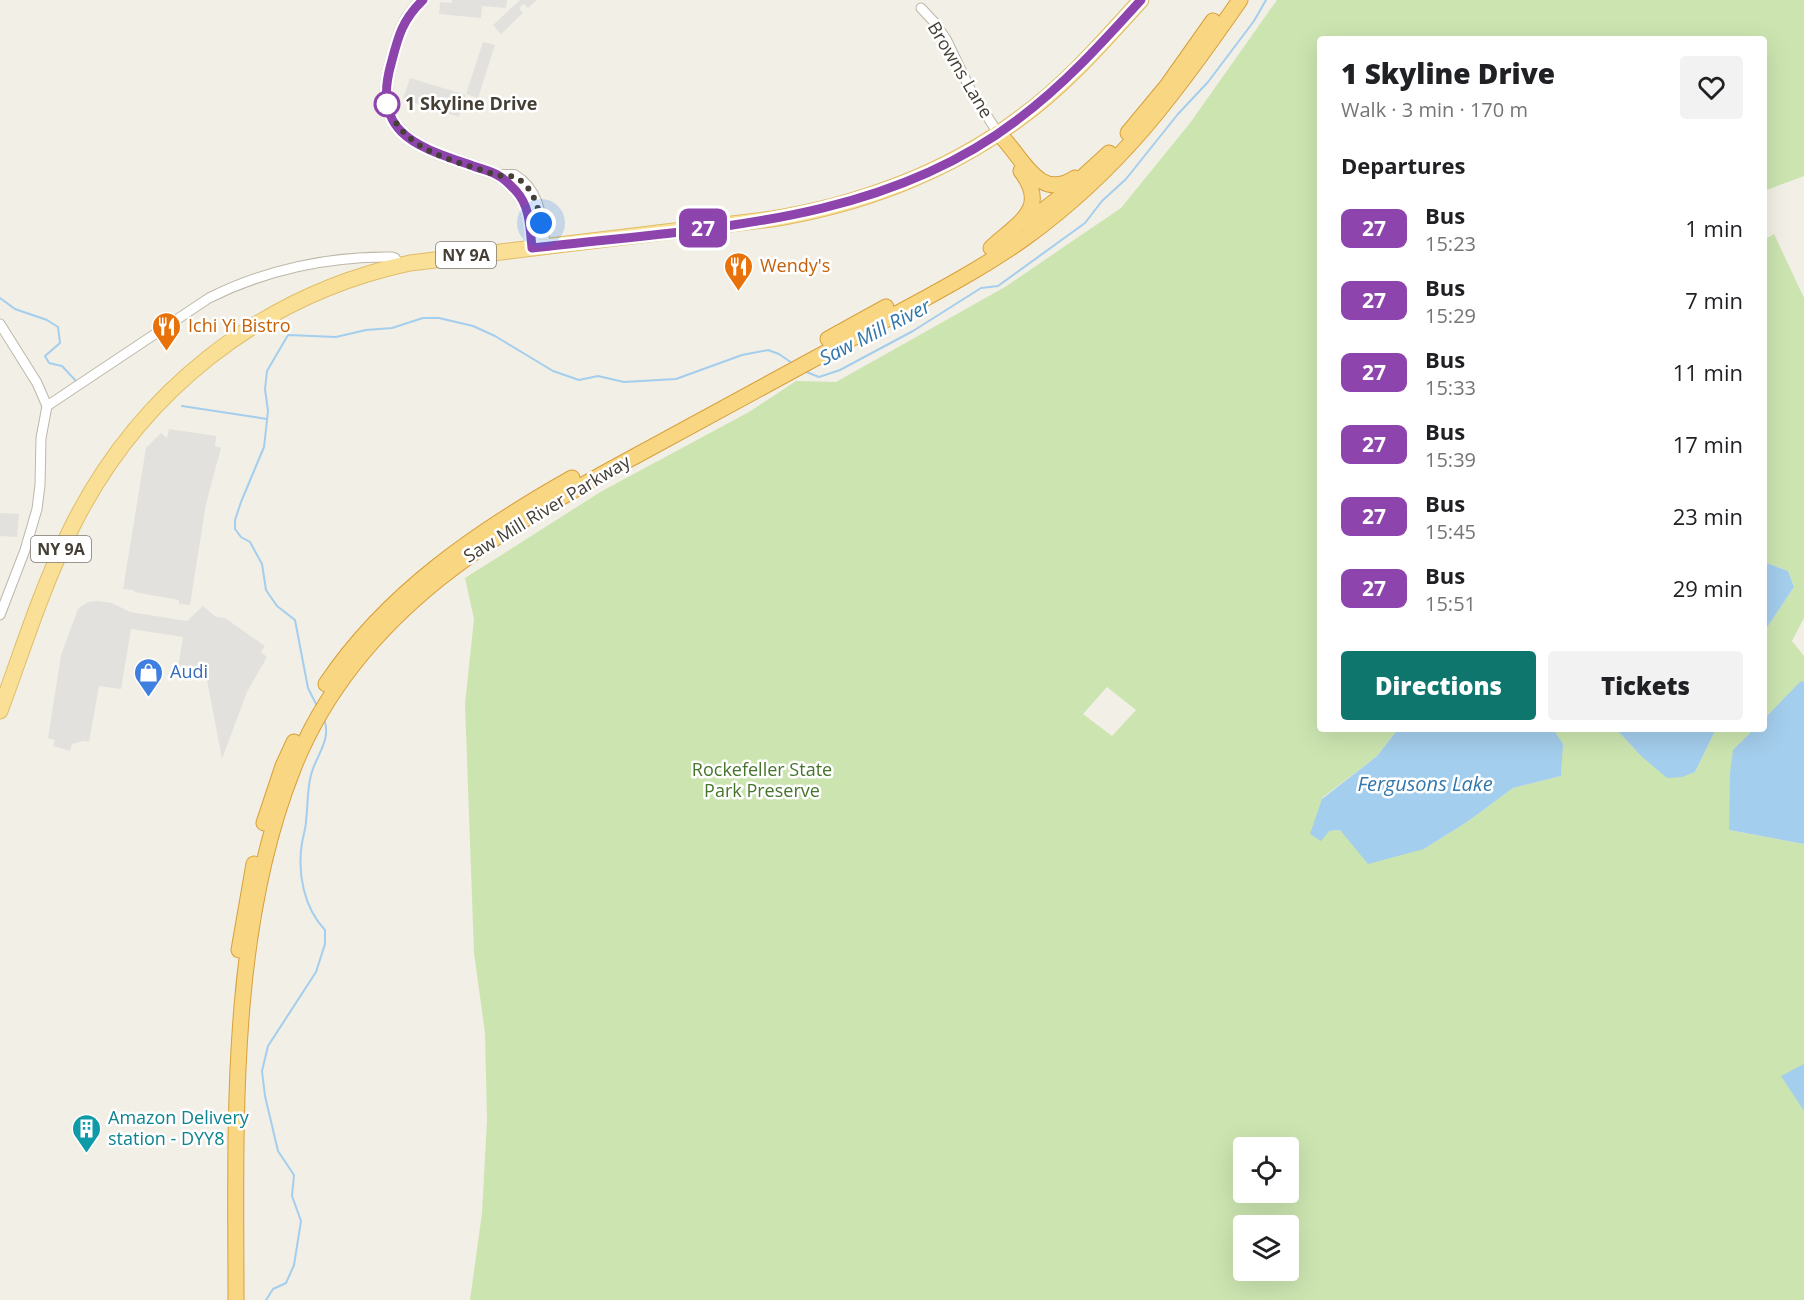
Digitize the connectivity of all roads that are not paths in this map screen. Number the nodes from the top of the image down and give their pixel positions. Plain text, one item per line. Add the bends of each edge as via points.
1 (423, 0) edge
2 (1141, 0) edge
3 (1227, 0) edge
4 (1240, 0) edge
5 (921, 8) dead end
6 (998, 133) junction
7 (1108, 153) junction
8 (538, 247) junction
9 (991, 248) junction
10 (400, 265) junction
11 (0, 324) edge
12 (794, 364) junction
13 (47, 406) junction
14 (0, 615) edge
15 (317, 708) junction
16 (0, 711) edge
17 (226, 1300) edge
18 (236, 1300) edge

1 - 8 street via 403,24 390,68 386,97 392,117 400,131 417,145 499,176 524,202
2 - 6 main road, NY 9A via 1065,81
3 - 7 highway, Saw Mill River Parkway via 1167,86
4 - 12 highway, Saw Mill River Parkway via 1155,117 1115,162 1070,203 971,272
5 - 6 street, Browns Lane via 946,39 972,93
6 - 7 highway via 1038,179 1049,186 1068,183
6 - 8 main road, NY 9A via 920,176 818,211
6 - 9 highway via 1006,152 1031,186 1034,199 1028,212
7 - 9 highway, Saw Mill River Parkway via 1064,195
8 - 10 main road, NY 9A
9 - 12 highway, Saw Mill River Parkway
10 - 13 street via 392,257 339,260 293,267 237,284 209,298
10 - 16 main road, NY 9A via 329,286 262,320 207,359 146,416 108,465 70,530
11 - 13 street
12 - 15 highway, Saw Mill River Parkway via 554,489 477,537 428,573 383,614 343,660
13 - 14 street via 37,509 26,550
15 - 17 highway, Saw Mill River Parkway via 283,766 270,804 256,853 240,943 227,1093
15 - 18 highway, Saw Mill River Parkway via 274,826 247,965 237,1095

